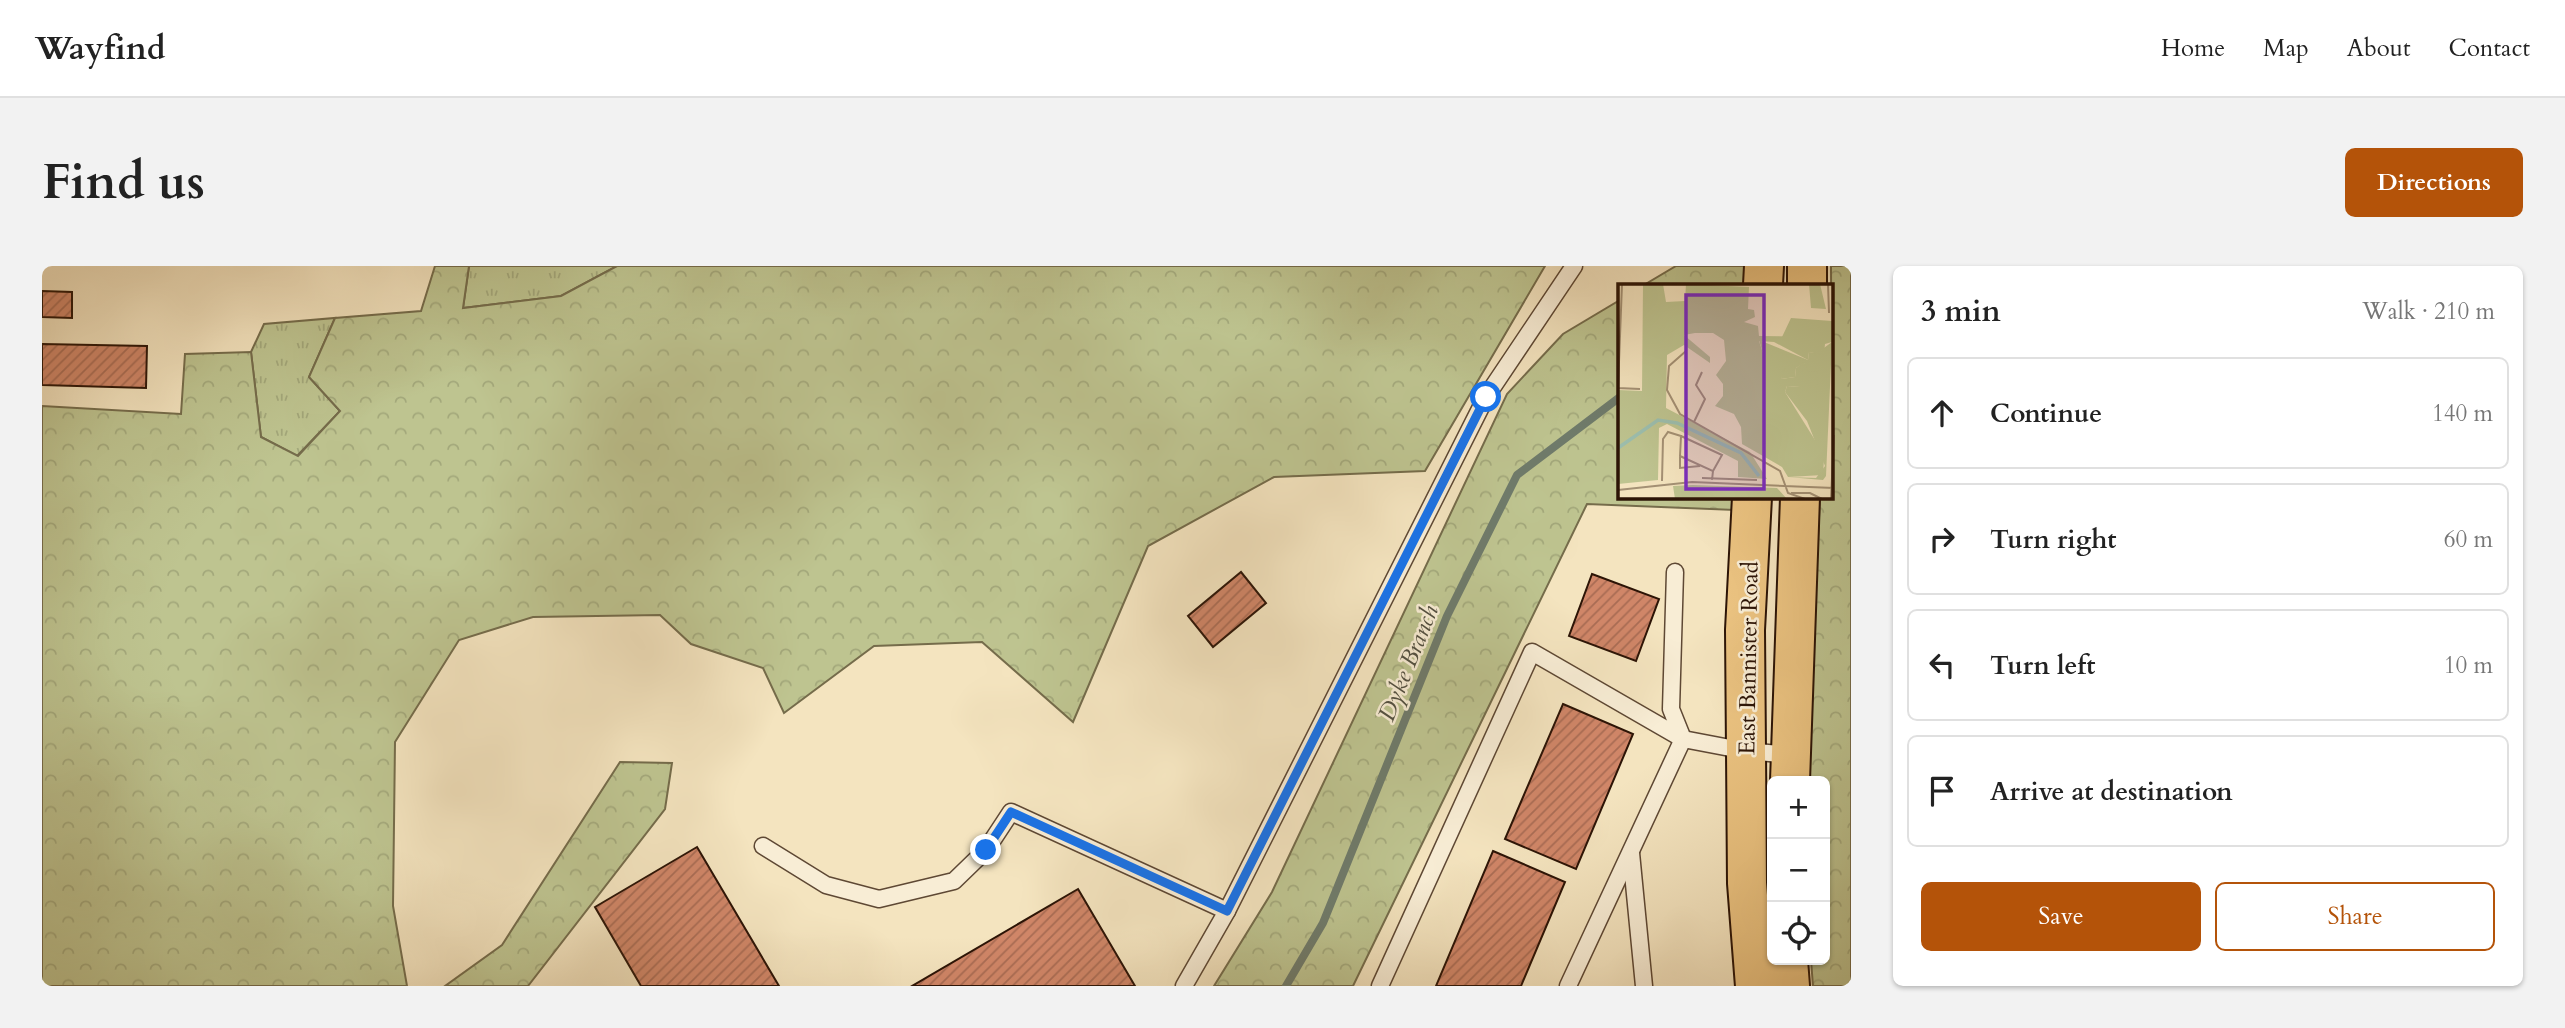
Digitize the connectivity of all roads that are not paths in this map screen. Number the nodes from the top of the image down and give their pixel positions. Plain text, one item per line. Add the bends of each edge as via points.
1 (1574, 266) edge
2 (1763, 266) edge
3 (1807, 266) edge
4 (1763, 284) edge
5 (1807, 284) edge
6 (1752, 499) edge
7 (1800, 499) edge
8 (1675, 572) dead end
9 (1683, 739) junction
10 (1746, 751) junction
11 (1791, 768) edge
12 (763, 846) dead end
13 (1631, 851) junction
14 (1227, 911) junction
15 (1788, 965) edge
16 (1184, 986) edge
17 (1380, 986) edge
18 (1568, 986) edge
19 (1644, 986) edge
20 (1755, 986) edge
21 (1790, 986) edge

1 - 14 lane via 1486,397
2 - 4 main road
3 - 5 main road
6 - 10 main road, East Bannister Road via 1745,630
7 - 11 main road, East Bannister Road
8 - 9 lane via 1671,709
9 - 10 lane
9 - 13 lane
9 - 17 lane via 1532,652
10 - 11 lane
10 - 20 main road, East Bannister Road via 1746,883
12 - 14 lane via 826,885 879,899 954,881 986,850 1011,812
13 - 18 lane
13 - 19 lane
14 - 16 lane
15 - 21 main road

